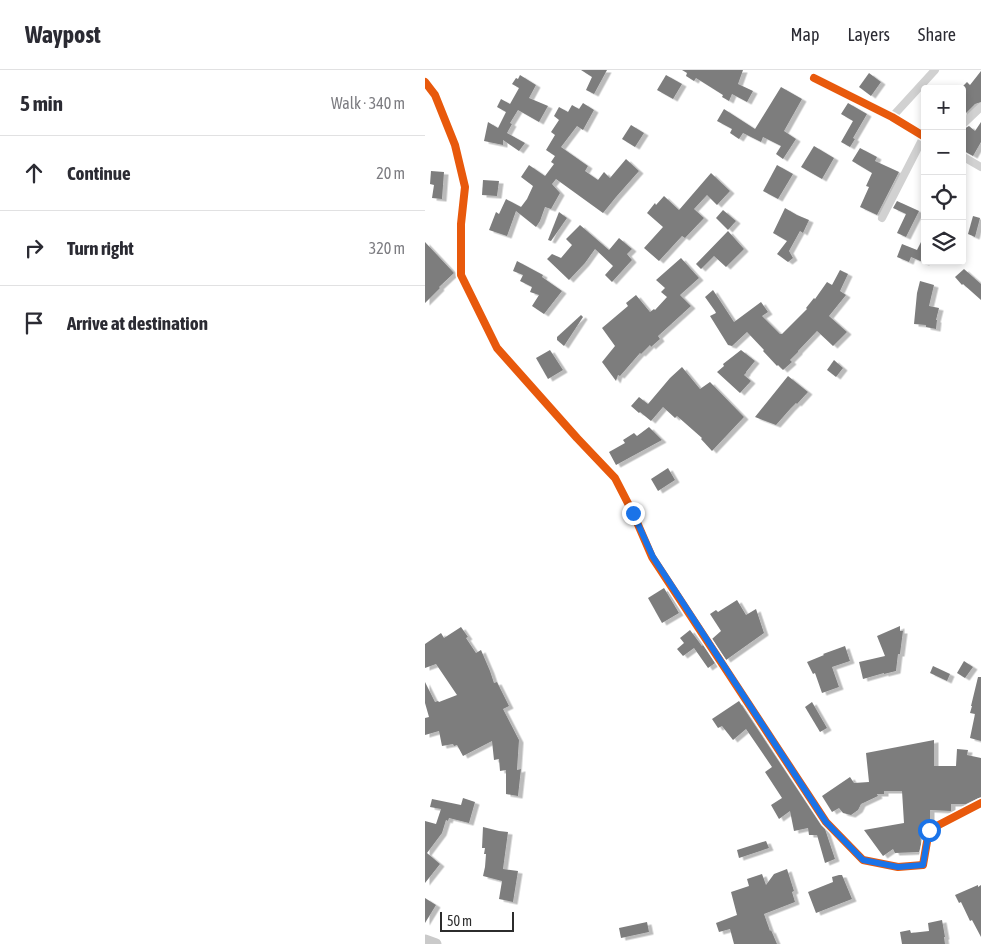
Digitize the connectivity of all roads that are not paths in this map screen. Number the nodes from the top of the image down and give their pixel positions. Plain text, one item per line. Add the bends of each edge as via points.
1 (935, 70) edge
2 (814, 78) dead end
3 (425, 82) edge
4 (981, 106) edge
5 (892, 117) junction
6 (966, 122) edge
7 (921, 134) edge
8 (921, 142) edge
9 (966, 158) edge
10 (981, 167) edge
11 (882, 218) dead end
12 (981, 803) edge
13 (425, 940) edge
14 (436, 944) edge

1 - 5 street
2 - 5 street
3 - 12 street via 435,95 455,145 465,187 461,275 497,348 615,478 653,557 826,822 863,860 898,867 923,865 929,830
4 - 6 street
5 - 7 street
8 - 11 street
9 - 10 street
13 - 14 street

